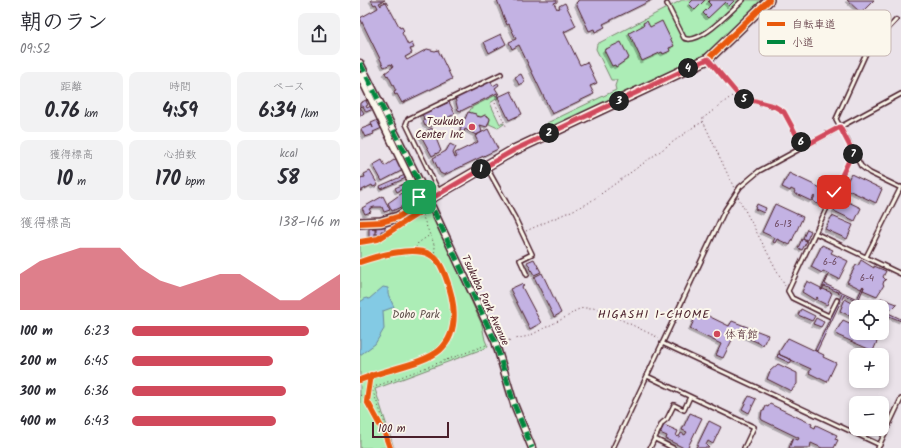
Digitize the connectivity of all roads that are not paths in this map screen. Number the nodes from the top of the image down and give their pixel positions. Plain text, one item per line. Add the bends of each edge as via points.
1 (743, 0) edge
2 (769, 0) edge
3 (667, 4) dead end
4 (896, 20) dead end
5 (891, 26) edge
6 (864, 56) edge
7 (708, 59) junction
8 (360, 63) edge
9 (501, 74) dead end
10 (360, 76) edge
11 (901, 94) edge
12 (840, 127) junction
13 (803, 147) junction
14 (853, 152) junction
15 (486, 166) junction
16 (901, 187) edge
17 (439, 194) junction
18 (425, 203) junction
19 (432, 207) dead end
20 (360, 222) edge
21 (816, 233) junction
22 (866, 257) junction
23 (901, 274) edge
24 (528, 276) dead end
25 (837, 300) dead end
26 (663, 342) junction
27 (647, 376) junction
28 (690, 397) junction
29 (901, 399) edge
30 (654, 439) junction
31 (879, 446) edge
32 (532, 448) edge
33 (613, 448) edge
34 (650, 448) edge
35 (673, 448) edge
36 (744, 448) edge

1 - 3 lane via 701,38 687,40
2 - 7 street
4 - 5 lane
6 - 12 lane via 836,116
7 - 13 lane via 740,97 774,106 784,112
7 - 15 street
8 - 18 street
9 - 17 lane via 408,119 406,124
10 - 18 street
11 - 12 lane
12 - 13 lane
12 - 14 lane
13 - 26 lane via 752,176 733,196 724,210
14 - 16 lane via 865,169
14 - 21 lane
15 - 17 street
15 - 24 lane via 532,254 520,260
16 - 22 lane
17 - 18 street
18 - 20 street via 391,220
19 - 32 street, Tsukuba Park Avenue via 496,342 514,404
21 - 22 lane
21 - 25 lane via 788,291 792,298 829,316
22 - 23 lane
26 - 27 lane
26 - 31 lane
27 - 28 lane
27 - 33 lane
28 - 30 lane via 684,410 674,405
28 - 36 lane via 754,427
29 - 31 lane
30 - 34 lane
30 - 35 lane

